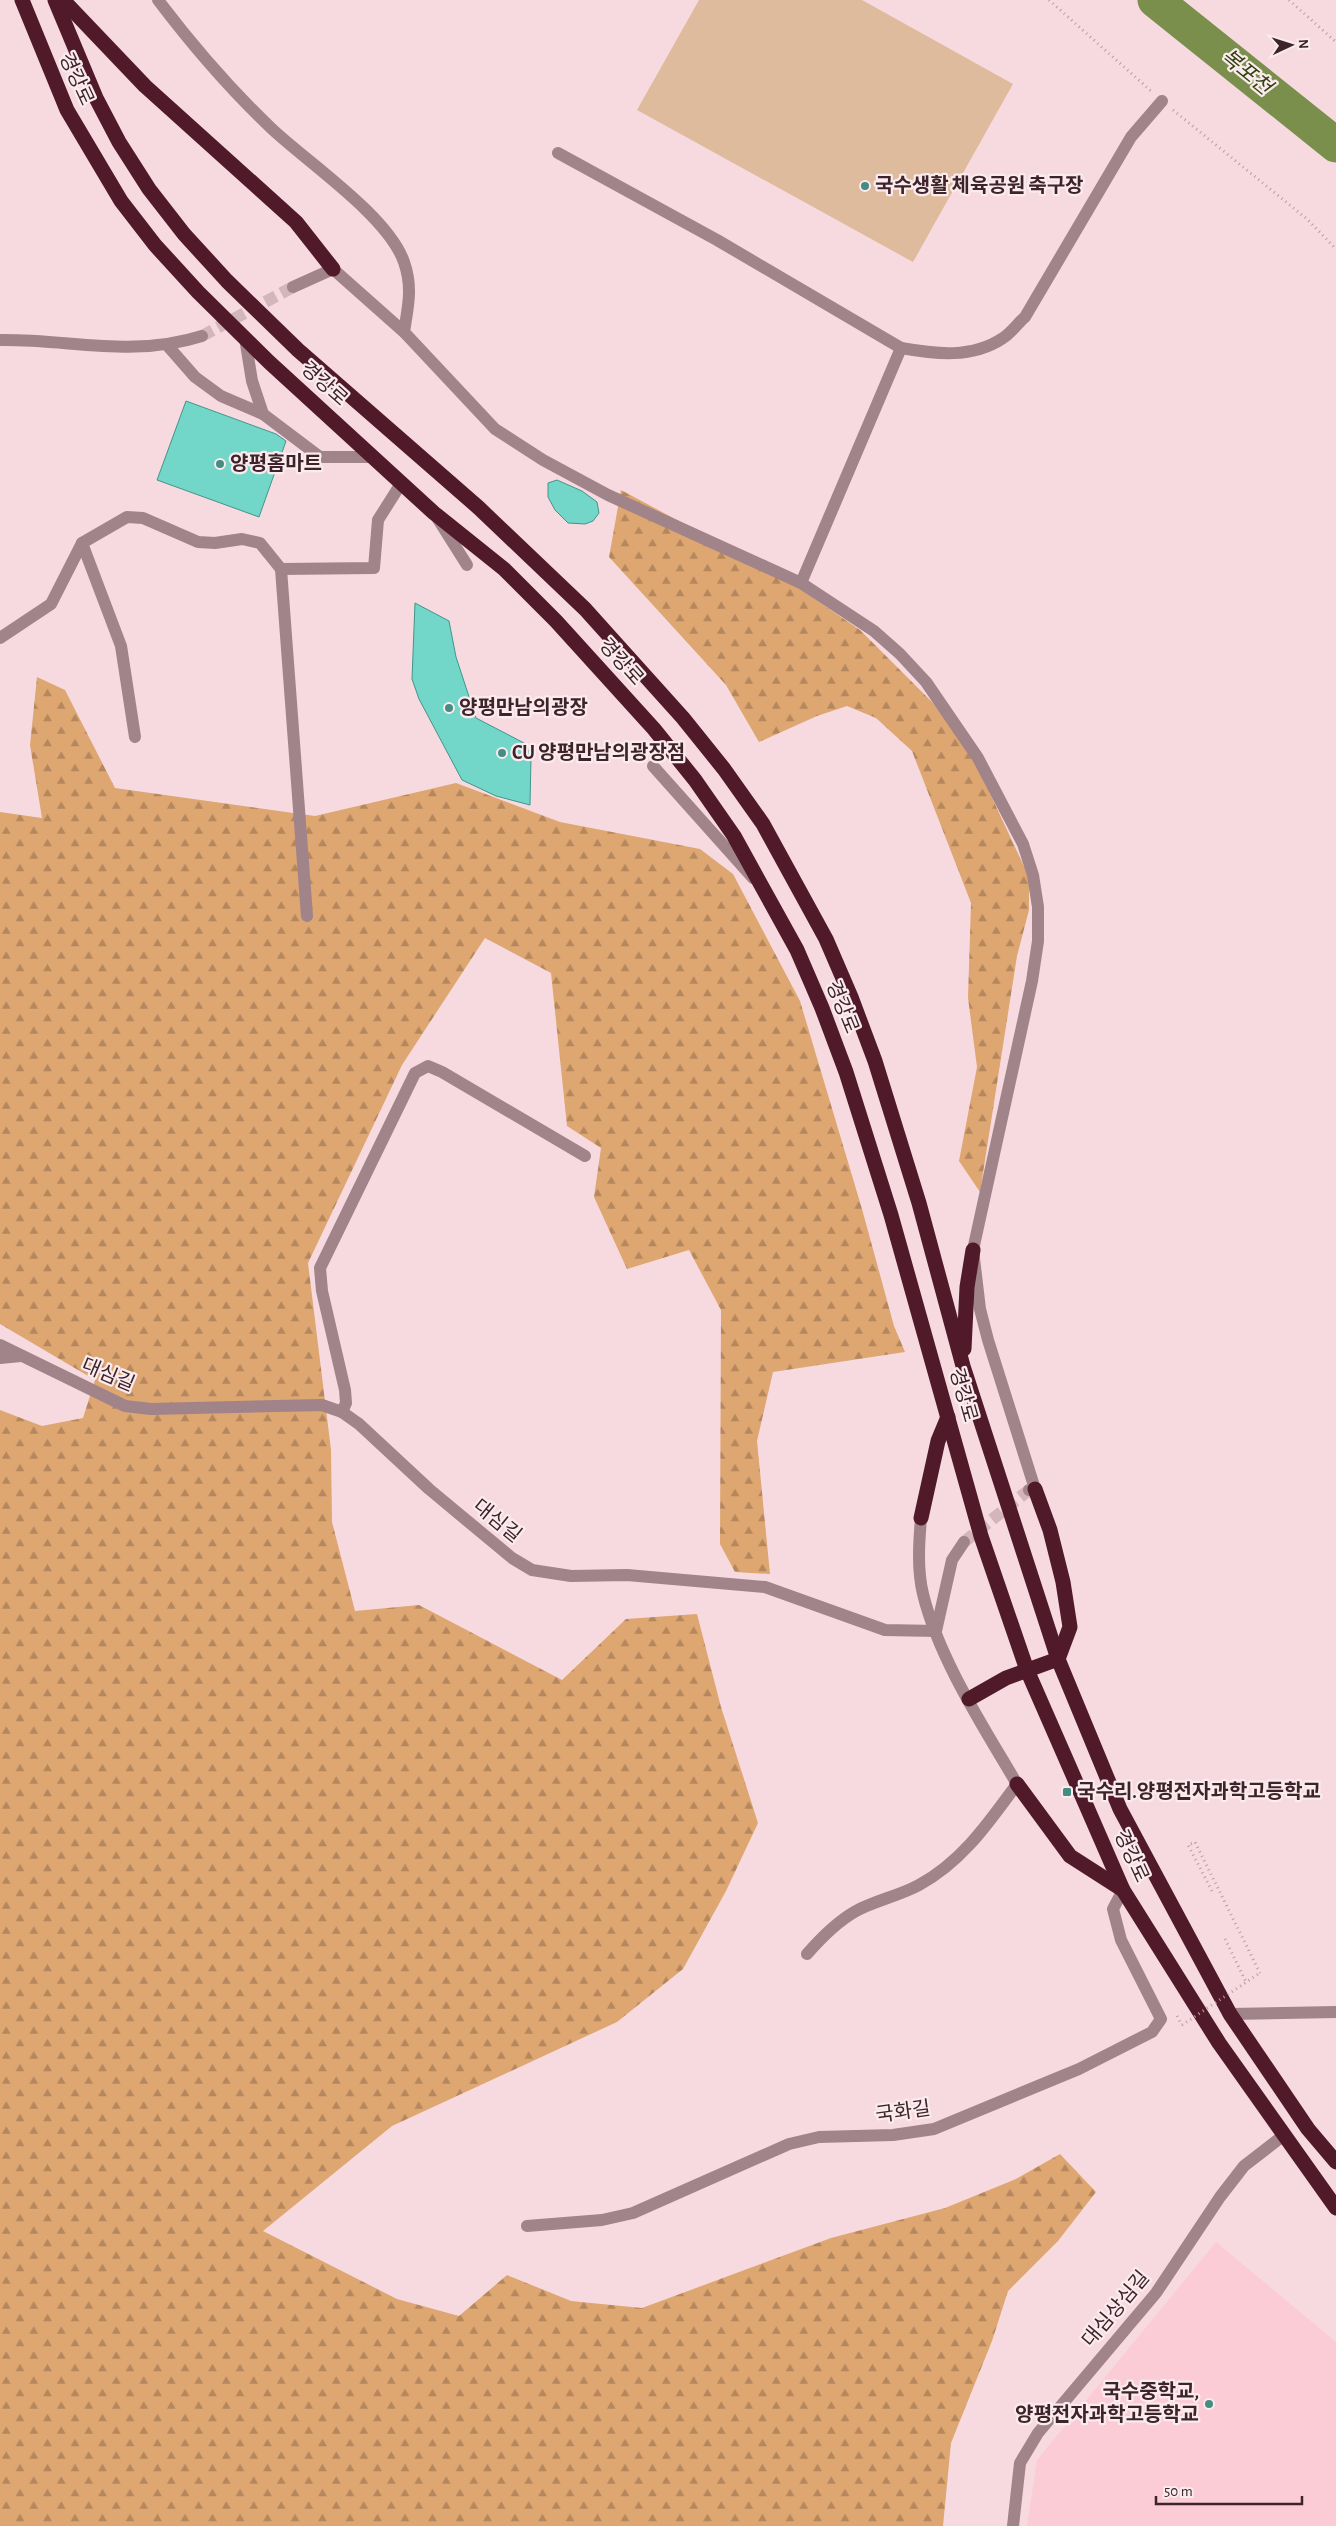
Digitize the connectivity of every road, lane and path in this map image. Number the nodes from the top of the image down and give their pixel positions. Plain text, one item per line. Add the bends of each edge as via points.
1 (14, 0) edge
2 (55, 0) edge
3 (64, 0) edge
4 (158, 0) edge
5 (1049, 0) edge
6 (1289, 0) edge
7 (24, 5) edge
8 (1336, 42) edge
9 (1162, 101) junction
10 (558, 153) dead end
11 (1336, 249) edge
12 (333, 269) junction
13 (293, 287) tunnel mouth
14 (404, 332) junction
15 (202, 336) tunnel mouth
16 (245, 338) junction
17 (0, 340) edge
18 (167, 345) junction
19 (901, 348) junction
20 (263, 414) junction
21 (374, 456) junction
22 (402, 482) junction
23 (434, 513) junction
24 (82, 542) junction
25 (467, 565) dead end
26 (281, 569) junction
27 (801, 583) junction
28 (0, 638) edge
29 (135, 737) dead end
30 (653, 766) dead end
31 (768, 895) junction
32 (306, 916) dead end
33 (585, 1156) dead end
34 (973, 1250) junction
35 (0, 1345) edge
36 (21, 1356) junction
37 (0, 1358) edge
38 (963, 1366) junction
39 (342, 1412) junction
40 (948, 1417) junction
41 (1032, 1490) joint
42 (921, 1518) joint
43 (964, 1542) tunnel mouth
44 (936, 1631) junction
45 (1058, 1659) junction
46 (1027, 1670) junction
47 (969, 1699) junction
48 (1017, 1784) junction
49 (1123, 1890) junction
50 (1212, 1891) dead end
51 (1225, 1939) dead end
52 (807, 1954) dead end
53 (1246, 1982) junction
54 (1336, 2012) edge
55 (1230, 2014) junction
56 (1182, 2024) dead end
57 (1284, 2134) junction
58 (1336, 2162) edge
59 (1336, 2208) edge
60 (527, 2226) dead end
61 (1013, 2526) edge

1 - 7 highway
2 - 38 highway, 경강로 via 96,98 119,142 149,189 184,234 298,350 479,508 585,609 683,718 763,824 826,939 851,996 917,1193
3 - 12 highway via 145,86 296,222
4 - 14 street via 192,43 271,128 377,221 394,242 404,260 411,286
5 - 9 path
6 - 8 path
7 - 16 highway, 경강로 via 67,110 121,201 155,245
9 - 11 path via 1307,219
9 - 19 street via 1131,137 1025,317 1003,338 974,351 937,355
10 - 19 street
12 - 13 street
12 - 14 street
14 - 27 street via 496,429 543,460 608,495
15 - 18 street
16 - 20 street via 252,381
16 - 21 highway, 경강로
17 - 18 street via 122,348
18 - 20 street via 195,377 221,396
19 - 27 street
20 - 21 street via 320,457
21 - 22 highway, 경강로
22 - 23 highway, 경강로
22 - 26 street via 378,520 374,568
23 - 25 street
23 - 31 highway, 경강로 via 504,569 606,674 695,780 734,836
24 - 26 street via 127,517 143,518 198,542 260,542
24 - 28 street via 51,604
24 - 29 street via 121,646
26 - 32 street
27 - 34 street via 874,631 926,682 998,793 1023,844 1033,875 1038,907 1038,941 1032,981
30 - 31 street
31 - 40 highway, 경강로 via 797,950 846,1072 891,1214
33 - 39 street via 442,1072 428,1066 415,1073 320,1268 322,1291 345,1390 346,1402
34 - 38 highway via 967,1287
34 - 41 street via 980,1309
35 - 36 street, 대심길
36 - 37 street
36 - 39 street, 대심길 via 125,1406 151,1410 322,1405
38 - 45 highway, 경강로
39 - 44 street, 대심길 via 459,1514 512,1558 532,1570 571,1576 626,1575 765,1586 886,1630
40 - 42 highway via 938,1441
40 - 46 highway, 경강로 via 981,1536
41 - 45 highway via 1050,1530 1063,1582 1070,1628
42 - 44 street via 922,1593
43 - 44 street via 952,1560
44 - 47 street via 949,1666
45 - 46 highway
45 - 55 highway, 경강로 via 1120,1809
46 - 47 highway
46 - 49 highway, 경강로
47 - 48 street
48 - 49 highway via 1070,1856
48 - 52 street via 972,1844 947,1865 920,1885 856,1911
49 - 57 highway, 경강로 via 1219,2043
49 - 60 street, 국화길 via 1113,1909 1121,1940 1161,2019 1152,2032 1079,2069 934,2129 893,2135 819,2137 789,2144 634,2212 602,2220
50 - 53 path, bridge via 1188,1846 1195,1842 1260,1973
51 - 53 path
53 - 56 path, bridge
54 - 55 street
55 - 58 highway, 경강로 via 1308,2129
57 - 59 highway, 경강로
57 - 61 street, 대심상심길 via 1244,2166 1156,2293 1038,2434 1020,2464

